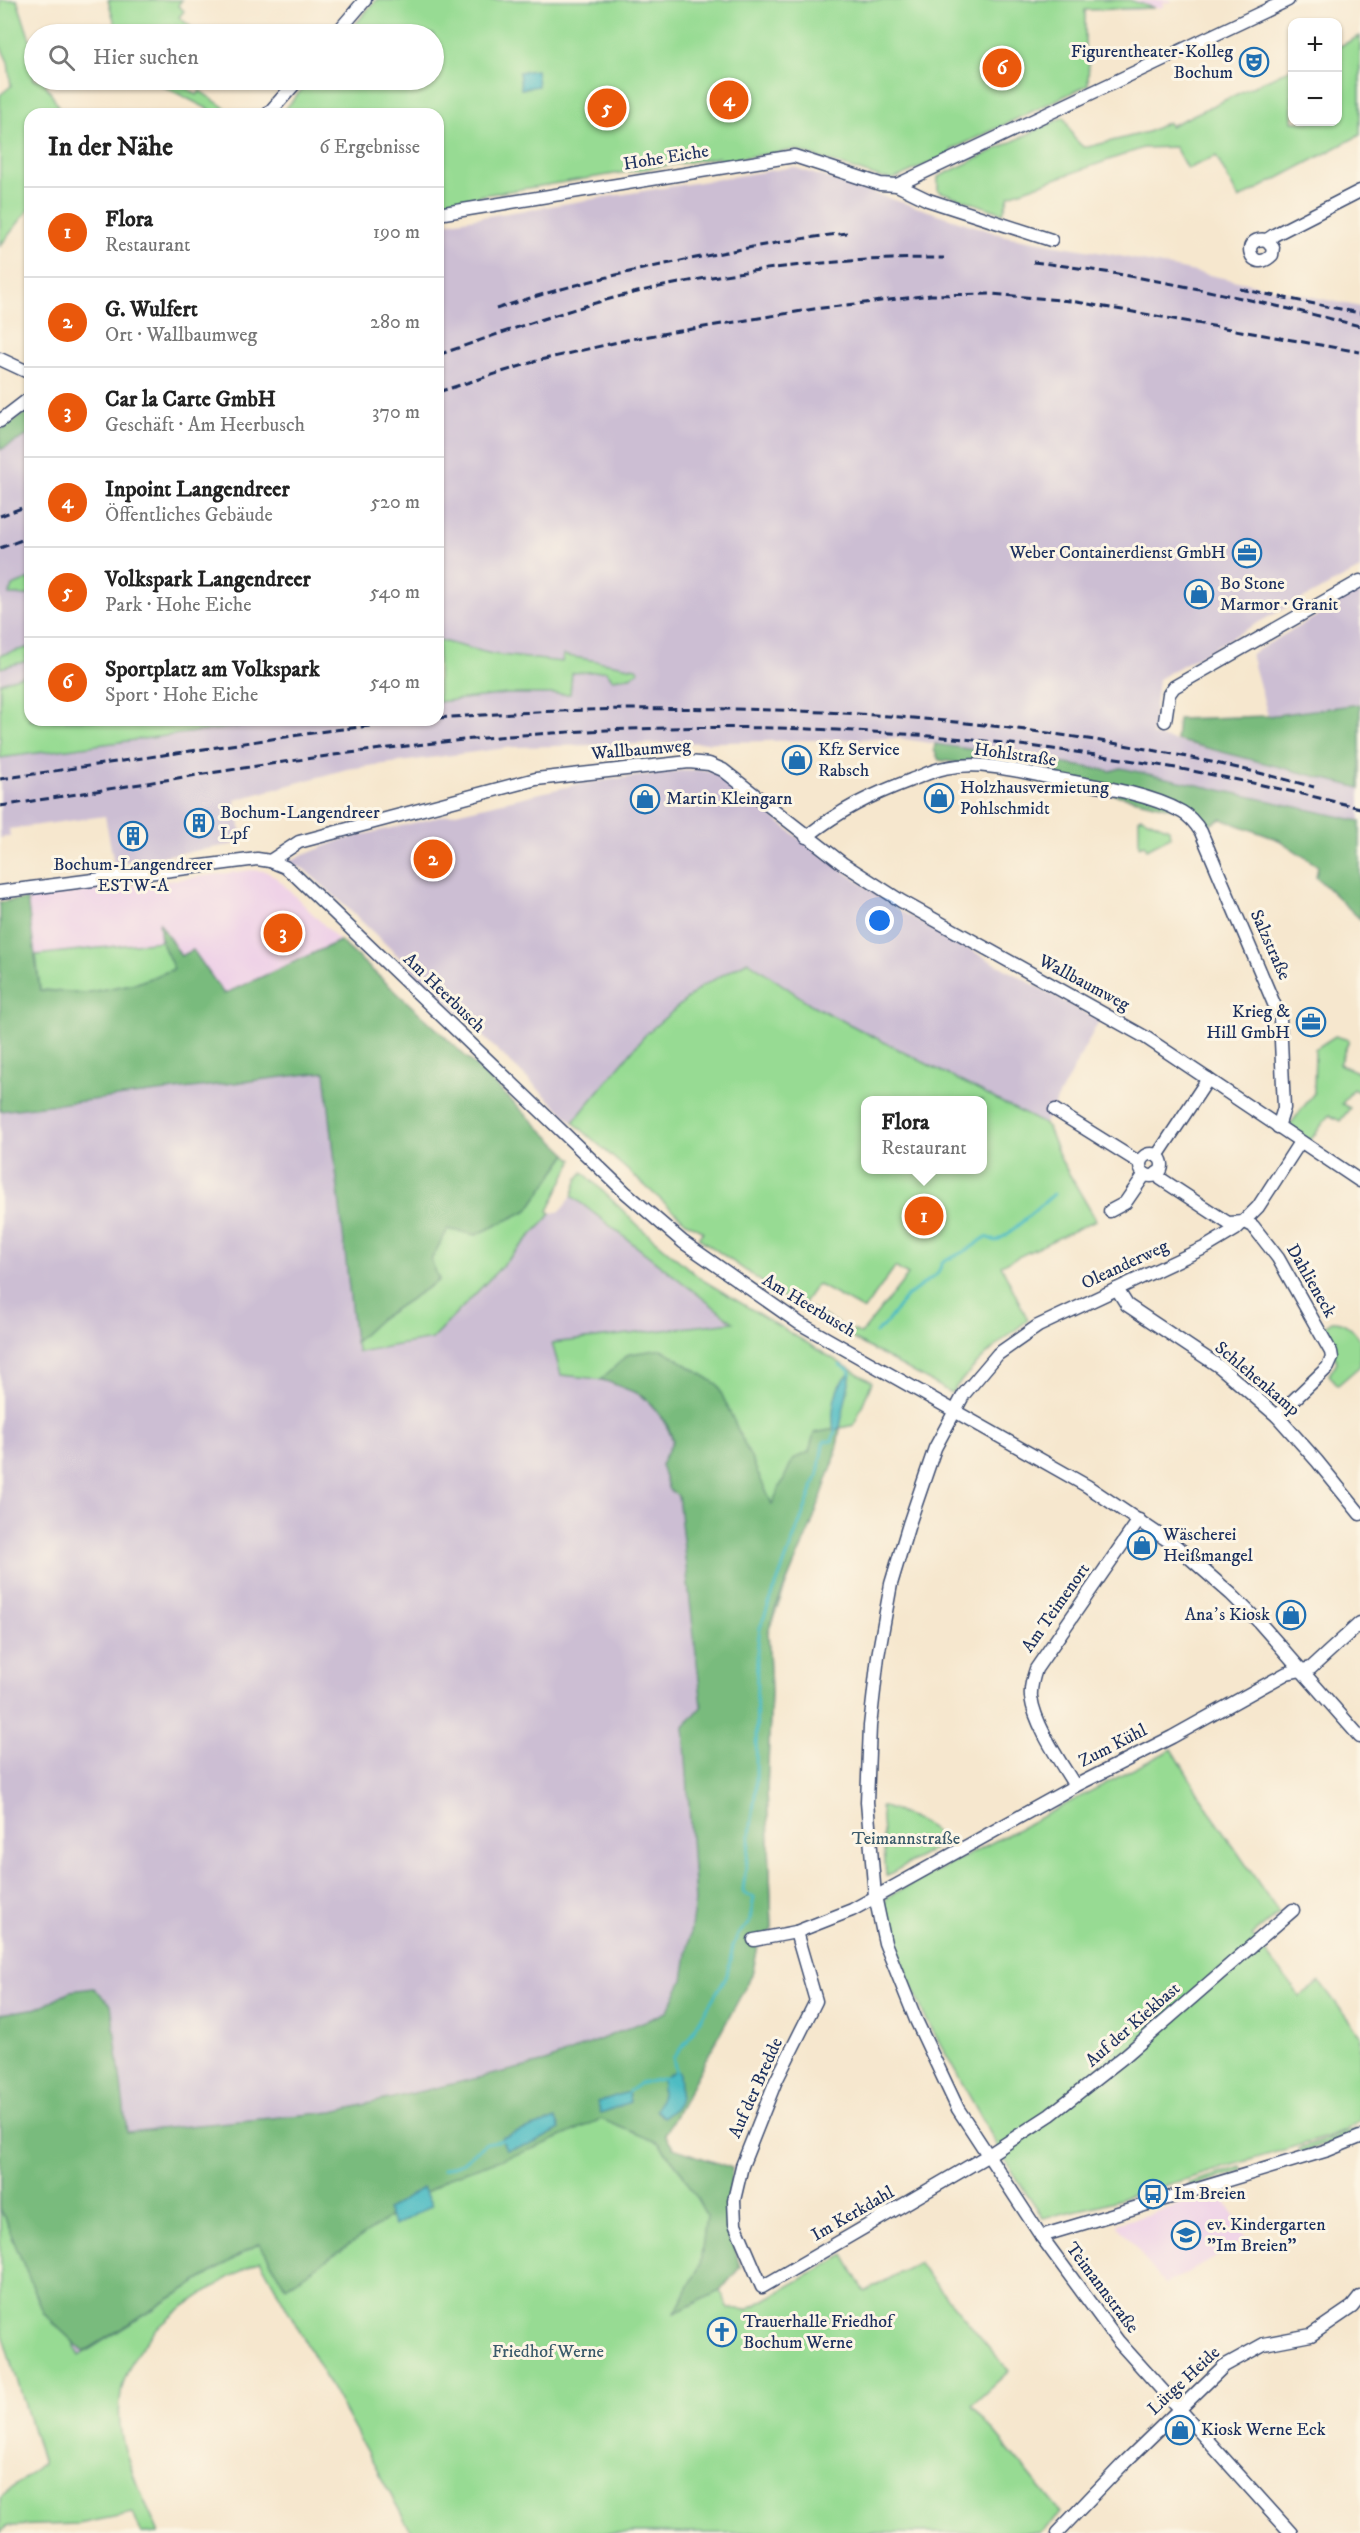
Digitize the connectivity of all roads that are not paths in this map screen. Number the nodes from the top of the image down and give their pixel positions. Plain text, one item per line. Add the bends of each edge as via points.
1 (365, 0) edge
2 (1288, 0) edge
3 (345, 24) edge
4 (289, 90) edge
5 (273, 108) edge
6 (897, 185) junction
7 (1360, 191) edge
8 (444, 213) edge
9 (1051, 240) dead end
10 (1268, 240) dead end
11 (0, 359) edge
12 (24, 370) edge
13 (24, 403) edge
14 (0, 422) edge
15 (1360, 581) edge
16 (1165, 722) dead end
17 (1193, 819) joint
18 (807, 837) junction
19 (270, 861) junction
20 (0, 892) edge
21 (1208, 1079) junction
22 (1055, 1110) dead end
23 (1278, 1127) junction
24 (1300, 1142) junction
25 (1157, 1156) junction
26 (1147, 1170) junction
27 (1360, 1181) edge
28 (1110, 1211) dead end
29 (1245, 1222) junction
30 (1117, 1289) junction
31 (955, 1411) junction
32 (1277, 1416) junction
33 (1360, 1514) edge
34 (1138, 1520) junction
35 (1360, 1623) edge
36 (1301, 1670) junction
37 (1360, 1737) edge
38 (1075, 1786) junction
39 (875, 1896) junction
40 (1293, 1910) dead end
41 (796, 1932) junction
42 (754, 1940) dead end
43 (1360, 2137) edge
44 (987, 2156) junction
45 (1041, 2236) junction
46 (749, 2261) joint
47 (1360, 2297) edge
48 (1179, 2409) junction
49 (1057, 2533) edge
50 (1290, 2533) edge

1 - 3 street
2 - 6 street
4 - 5 street
6 - 8 street, Hohe Eiche via 880,184 794,156
6 - 9 street, Hohe Eiche via 928,200
7 - 10 street
11 - 12 street
13 - 14 street
15 - 16 street via 1174,687 1169,694
17 - 18 street, Hohlstraße via 1173,807 1102,788 990,766 958,765 871,795 837,813
17 - 23 street, Salzstraße via 1276,1003 1284,1108
18 - 19 street, Wallbaumweg via 723,770 689,762 537,779 299,842
18 - 21 street, Wallbaumweg via 901,901 1114,1019
19 - 20 street via 250,860
19 - 31 street, Am Heerbusch via 296,876 625,1192 683,1242 799,1323
21 - 23 street, Wallbaumweg
21 - 25 street
22 - 26 street
23 - 24 street, Wallbaumweg
24 - 27 street, Wallbaumweg
24 - 29 street, Oleanderweg
25 - 26 street via 1162,1164
25 - 26 street via 1147,1154
26 - 28 street via 1125,1203
26 - 29 street via 1228,1223
29 - 30 street, Oleanderweg via 1223,1238
29 - 32 street, Dahlieneck via 1253,1226 1278,1258 1332,1358 1328,1368
30 - 31 street, Oleanderweg via 1017,1339 982,1371
30 - 32 street, Schlehenkamp via 1127,1305 1220,1367
31 - 34 street, Am Heerbusch via 1087,1485
31 - 39 street, Teimannstraße via 935,1448 909,1524 891,1584 878,1656 867,1802
32 - 33 street, Schlehenkamp
34 - 36 street, Am Heerbusch via 1176,1546 1232,1594
34 - 38 street, Am Teimenort via 1036,1669 1031,1683 1038,1720
35 - 36 street, Zum Kühl via 1311,1668
36 - 37 street, Am Heerbusch
36 - 38 street, Zum Kühl via 1287,1673
38 - 39 street, Zum Kühl
39 - 41 street, Zum Kühl via 852,1910
39 - 44 street, Teimannstraße via 885,1943 916,2020 958,2109
40 - 44 street, Auf der Kiekbast via 1084,2090
41 - 42 street, Zum Kühl
41 - 46 street, Auf der Bredde via 816,2001 775,2083 739,2176 735,2224
43 - 45 street
44 - 45 street, Teimannstraße
44 - 46 street, Im Kerkdahl via 762,2287
45 - 48 street, Teimannstraße via 1119,2341
47 - 48 street, Lütge Heide via 1311,2335 1263,2344 1232,2360
48 - 49 street, Lütge Heide
48 - 50 street, Teimannstraße

